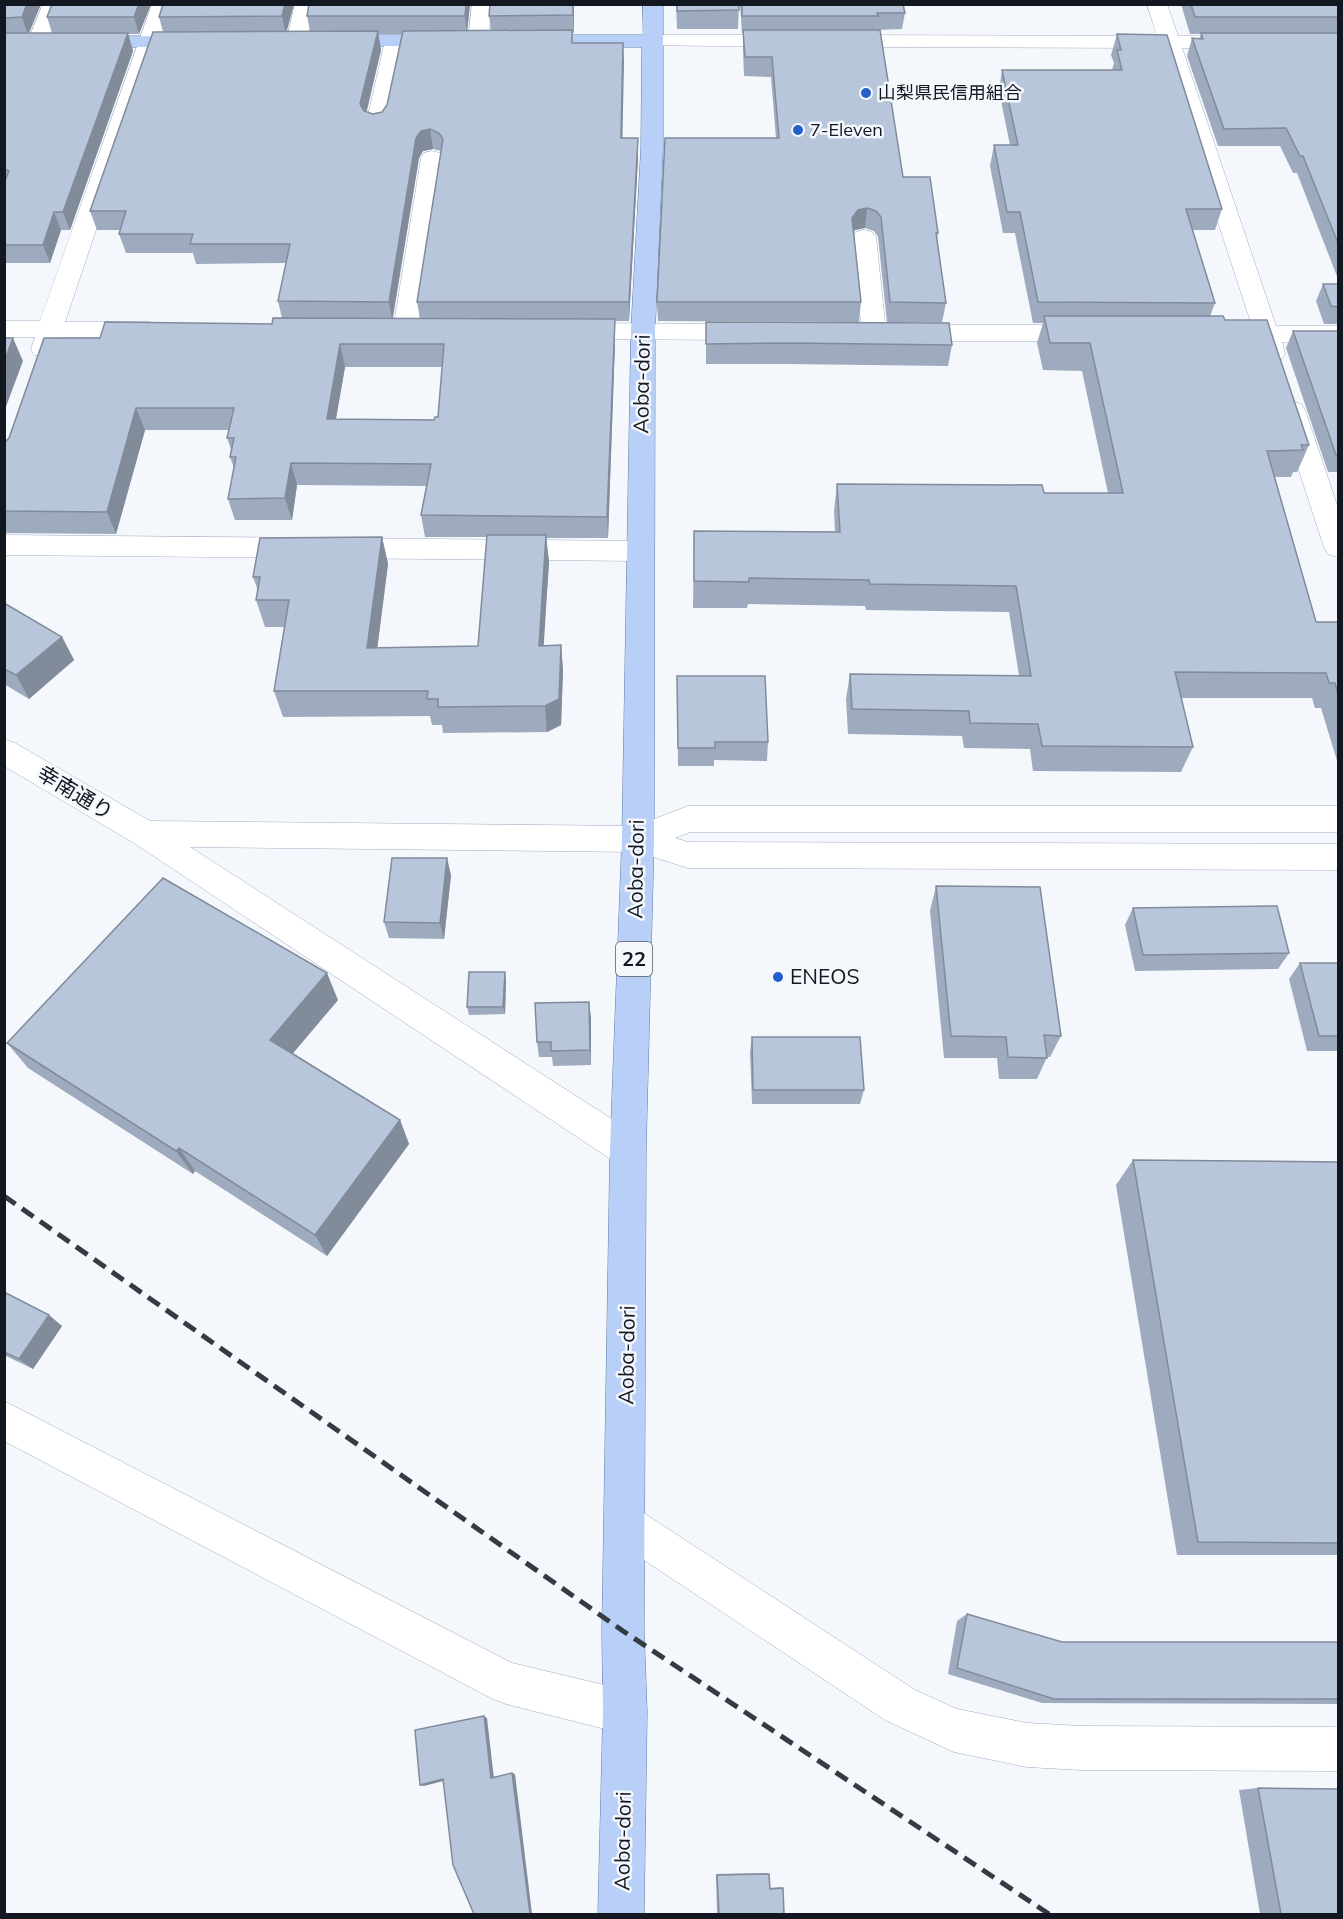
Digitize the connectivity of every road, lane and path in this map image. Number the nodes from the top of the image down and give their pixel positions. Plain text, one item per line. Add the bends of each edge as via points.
1 (53, 4) edge
2 (162, 4) edge
3 (305, 4) edge
4 (482, 4) edge
5 (654, 4) edge
6 (1157, 4) edge
7 (653, 40) junction
8 (395, 41) junction
9 (478, 41) junction
10 (149, 42) junction
11 (217, 42) edge
12 (274, 42) edge
13 (296, 42) junction
14 (1169, 42) junction
15 (1256, 42) edge
16 (4, 43) edge
17 (37, 43) junction
18 (377, 124) edge
19 (432, 158) dead end
20 (864, 237) dead end
21 (4, 329) edge
22 (49, 329) junction
23 (168, 330) edge
24 (405, 330) edge
25 (547, 331) edge
26 (643, 331) junction
27 (770, 332) edge
28 (1112, 333) edge
29 (1207, 334) edge
30 (1267, 334) junction
31 (1338, 334) edge
32 (34, 372) edge
33 (4, 545) edge
34 (1338, 547) edge
35 (640, 551) junction
36 (4, 751) edge
37 (1338, 819) edge
38 (145, 834) junction
39 (638, 839) junction
40 (1338, 857) edge
41 (628, 1150) junction
42 (4, 1420) edge
43 (625, 1524) junction
44 (625, 1712) junction
45 (1338, 1749) edge
46 (621, 1914) edge

1 - 17 street
2 - 10 street
3 - 13 street
4 - 9 street
5 - 7 main road, Aoba-dori / 22
6 - 14 street
7 - 9 main road
7 - 14 street
7 - 26 main road, Aoba-dori / 22
8 - 9 main road
8 - 13 main road
8 - 18 street
10 - 11 main road
10 - 17 main road
10 - 22 street
12 - 13 main road
14 - 15 street
14 - 30 street
16 - 17 main road
19 - 24 street
20 - 28 street via 862,332
21 - 22 street
22 - 23 street
22 - 32 street
25 - 26 street
26 - 27 street
26 - 35 main road, Aoba-dori / 22
29 - 30 street
30 - 31 street
30 - 34 street
33 - 35 street
35 - 39 main road, Aoba-dori / 22
36 - 38 street, 幸南通り
37 - 39 street via 688,819
38 - 39 street
38 - 41 street, 幸南通り
39 - 40 street via 688,855
39 - 41 main road, Aoba-dori / 22
41 - 43 main road, Aoba-dori / 22
42 - 44 street via 506,1683
43 - 44 main road, Aoba-dori / 22
43 - 45 street via 900,1705 954,1730 1027,1745 1081,1749
44 - 46 main road, Aoba-dori / 22

